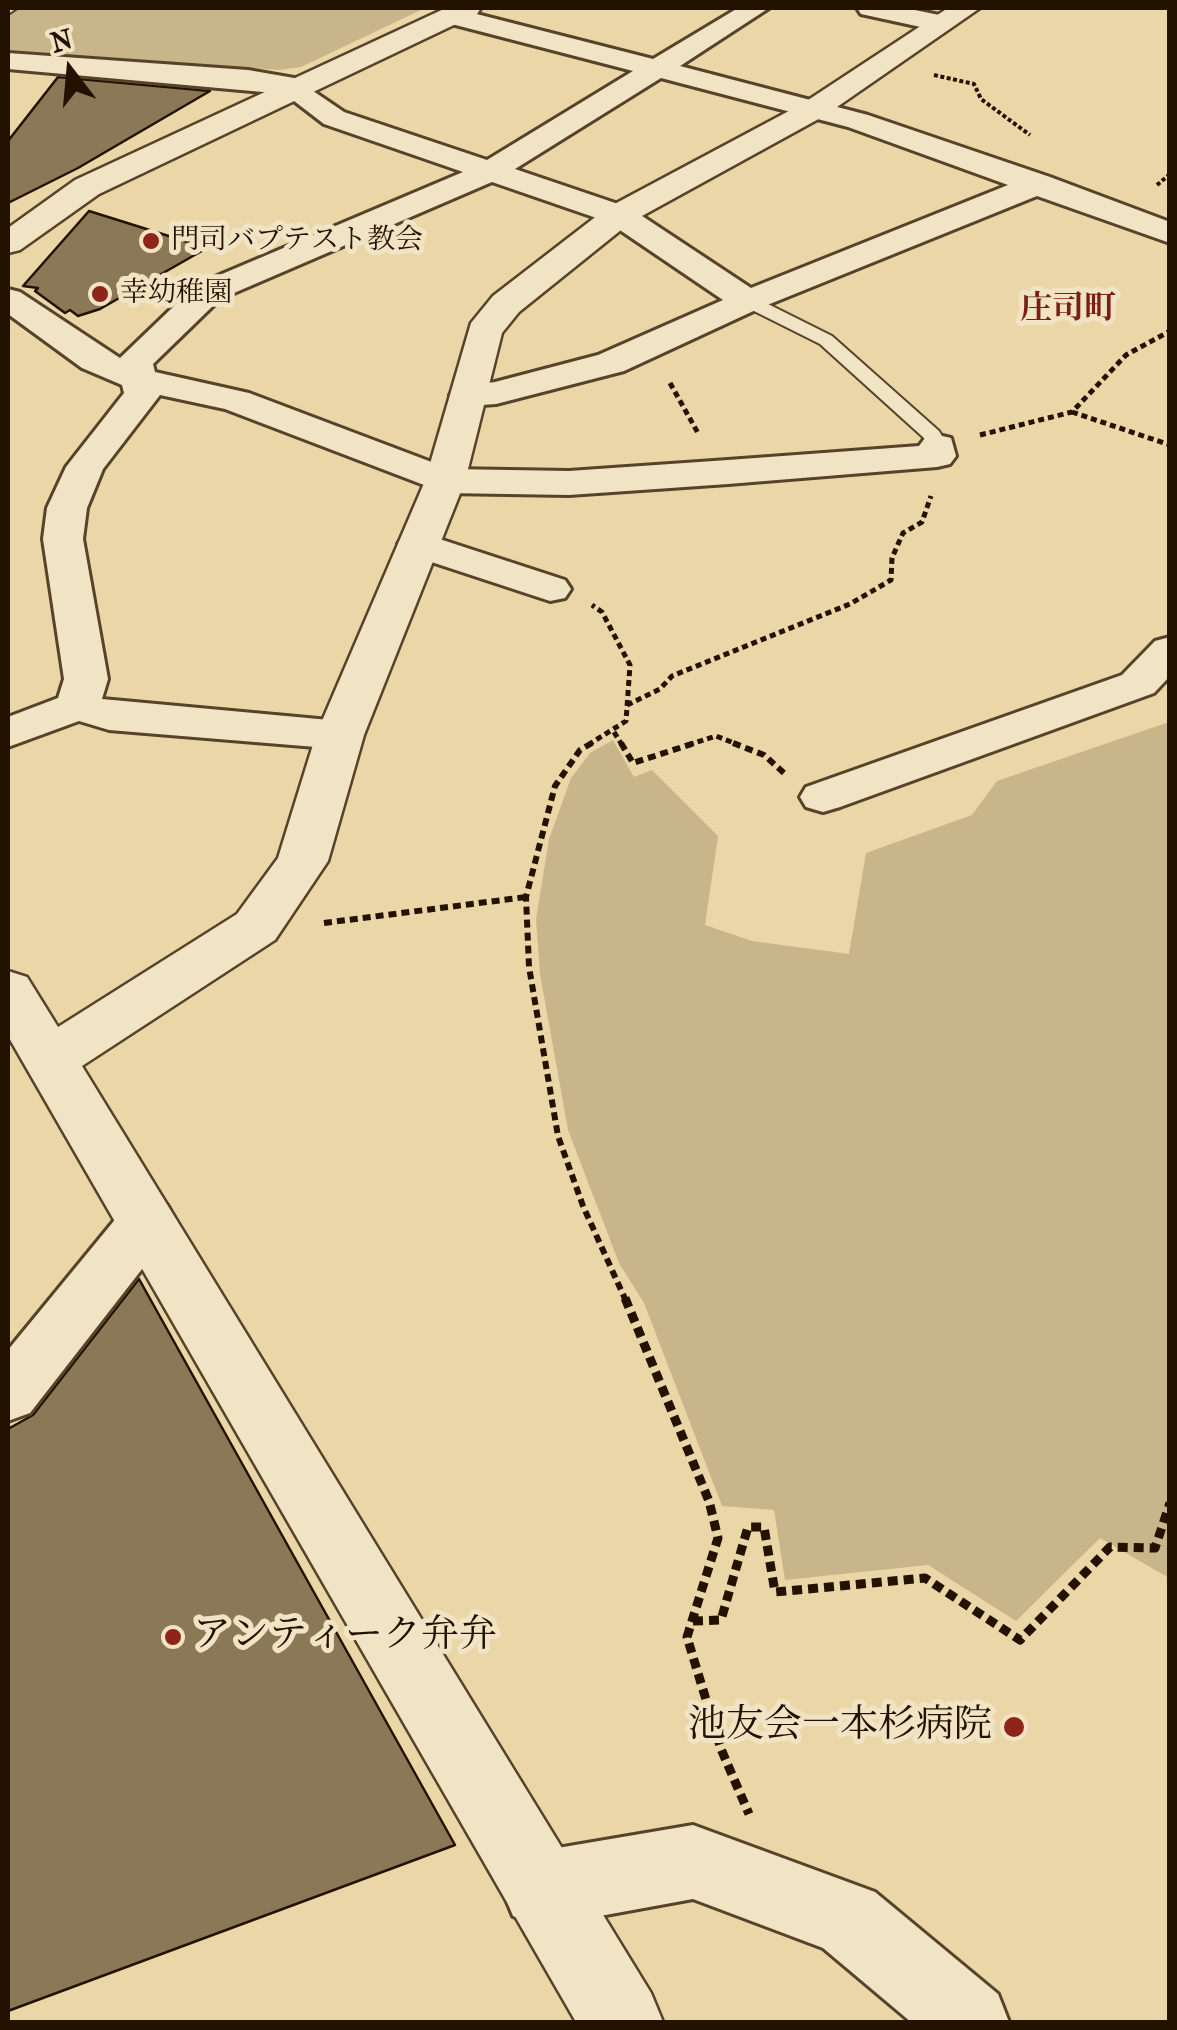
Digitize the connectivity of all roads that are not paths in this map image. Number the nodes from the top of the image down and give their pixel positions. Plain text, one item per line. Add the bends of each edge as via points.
1 (756, 8) edge
2 (870, 8) edge
3 (460, 12) edge
4 (953, 15) edge
5 (8, 61) edge
6 (653, 68) junction
7 (294, 87) junction
8 (814, 110) junction
9 (489, 172) junction
10 (1039, 184) junction
11 (619, 215) junction
12 (1170, 233) edge
13 (8, 243) edge
14 (8, 300) edge
15 (748, 302) junction
16 (138, 379) junction
17 (468, 395) junction
18 (938, 451) joint
19 (444, 481) junction
20 (418, 544) junction
21 (550, 589) road end
22 (1170, 650) edge
23 (78, 706) junction
24 (8, 733) edge
25 (340, 735) junction
26 (823, 797) road end
27 (8, 990) edge
28 (51, 1059) junction
29 (146, 1221) junction
30 (8, 1395) edge
31 (540, 1889) junction
32 (622, 2022) edge
33 (970, 2022) edge

1 - 6 street
2 - 4 street
3 - 6 street
3 - 7 street
4 - 8 street
5 - 7 street
6 - 8 street
6 - 9 street
7 - 9 street via 334,118
7 - 13 street via 87,188
8 - 10 street
8 - 11 street
9 - 11 street
9 - 16 street via 208,292 136,362
10 - 12 street
10 - 15 street
11 - 15 street
11 - 17 street via 506,304 484,331
14 - 16 street via 94,360
15 - 17 street via 545,382
15 - 18 lane via 826,340 932,435
16 - 19 street via 236,401
16 - 23 street via 142,394 85,467 68,508 64,540 86,680
17 - 19 street
18 - 19 street via 570,483
19 - 20 street
20 - 21 street
20 - 25 street
22 - 26 street via 1138,684
23 - 24 street
23 - 25 street via 109,716
25 - 28 street via 304,860 256,927
27 - 28 street
28 - 29 street
29 - 30 street
29 - 31 street
31 - 32 street
31 - 33 street via 693,1862 848,1919

